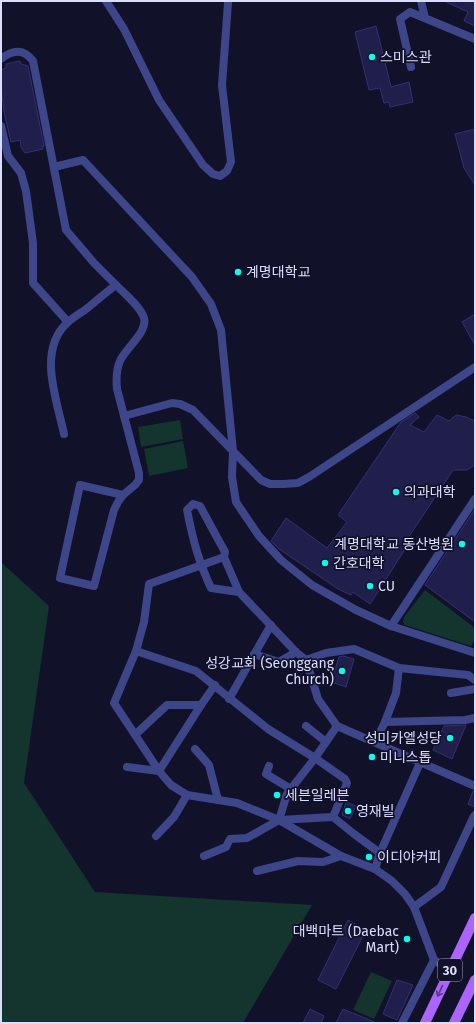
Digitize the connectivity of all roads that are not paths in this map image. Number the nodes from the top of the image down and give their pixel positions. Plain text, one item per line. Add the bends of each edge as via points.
1 (106, 1) edge
2 (421, 1) edge
3 (228, 2) edge
4 (425, 18) junction
5 (475, 39) edge
6 (1, 59) edge
7 (411, 67) dead end
8 (1, 126) edge
9 (54, 167) junction
10 (116, 285) junction
11 (68, 322) junction
12 (475, 367) edge
13 (124, 416) junction
14 (64, 434) dead end
15 (233, 451) junction
16 (123, 495) junction
17 (475, 499) edge
18 (224, 557) junction
19 (200, 565) junction
20 (240, 592) junction
21 (271, 625) junction
22 (391, 626) junction
23 (136, 651) junction
24 (296, 652) junction
25 (475, 653) edge
26 (254, 654) junction
27 (306, 660) junction
28 (399, 668) junction
29 (475, 680) edge
30 (214, 685) junction
31 (475, 689) edge
32 (451, 693) dead end
33 (229, 698) junction
34 (201, 705) junction
35 (475, 718) edge
36 (385, 722) junction
37 (306, 726) dead end
38 (337, 726) junction
39 (136, 734) junction
40 (326, 742) junction
41 (375, 742) junction
42 (194, 749) dead end
43 (315, 758) junction
44 (420, 763) junction
45 (269, 766) dead end
46 (127, 767) dead end
47 (159, 772) junction
48 (475, 786) edge
49 (291, 789) junction
50 (187, 795) junction
51 (218, 800) junction
52 (475, 816) edge
53 (333, 817) junction
54 (279, 820) junction
55 (156, 836) dead end
56 (380, 853) junction
57 (204, 856) dead end
58 (341, 856) junction
59 (375, 869) junction
60 (257, 871) dead end
61 (414, 907) junction
62 (475, 918) edge
63 (434, 960) junction
64 (450, 970) junction
65 (475, 980) edge
66 (402, 1023) edge
67 (425, 1023) edge
68 (454, 1023) edge

1 - 3 street via 124,29 159,100 203,165 213,174 220,176 227,171 231,162 222,85
2 - 4 street
4 - 5 street
4 - 7 street via 410,12 400,18
6 - 9 street via 14,52 24,52 33,61
8 - 11 street via 8,156 21,173 26,191 34,247 33,283
9 - 10 street via 66,230
9 - 15 street via 83,160 192,277 211,304 221,330
10 - 11 street
10 - 13 street via 142,313 144,323 117,369 117,389
11 - 14 street via 58,334 51,354 50,370
12 - 15 street via 298,483 270,484 261,480
13 - 15 street via 172,403 180,404 193,410
13 - 16 street via 140,472 135,486
15 - 22 street via 232,478 236,502 259,536 281,560 312,585
16 - 16 street via 114,510 94,586 60,578 80,485
17 - 22 street
18 - 19 street
18 - 19 street via 225,552 200,506 193,504 187,510
18 - 20 street
19 - 20 street via 211,588
19 - 23 street via 150,584
20 - 21 street
21 - 24 street
21 - 26 street
22 - 25 street
23 - 30 street via 196,671
23 - 39 street via 114,702
24 - 26 street via 279,662
24 - 27 street
26 - 33 street
27 - 28 street via 354,648
27 - 38 street via 318,699
28 - 29 street via 468,675
28 - 36 street via 396,693
30 - 33 street
30 - 34 street
31 - 32 street
33 - 43 street via 268,729
34 - 39 street via 167,705
34 - 47 street
35 - 36 street
36 - 41 street
37 - 40 street
38 - 40 street
38 - 41 street
39 - 47 street
40 - 43 street
41 - 44 street
42 - 51 street via 209,765
43 - 49 street
43 - 53 street via 348,783
44 - 48 street
44 - 56 street
45 - 49 street via 266,774
46 - 47 street
47 - 50 street via 171,785
49 - 54 street
50 - 51 street
50 - 55 street via 174,817
51 - 54 street via 237,803
52 - 61 street via 441,888
53 - 54 street
53 - 56 street
54 - 57 street via 247,838 230,839 226,847
54 - 58 street
56 - 59 street
58 - 59 street
58 - 60 street via 323,862 298,861
59 - 61 street via 392,881
61 - 63 street
62 - 64 main road, 30
63 - 64 street
63 - 66 street
64 -> 67 main road, 30
65 - 68 main road, 30

